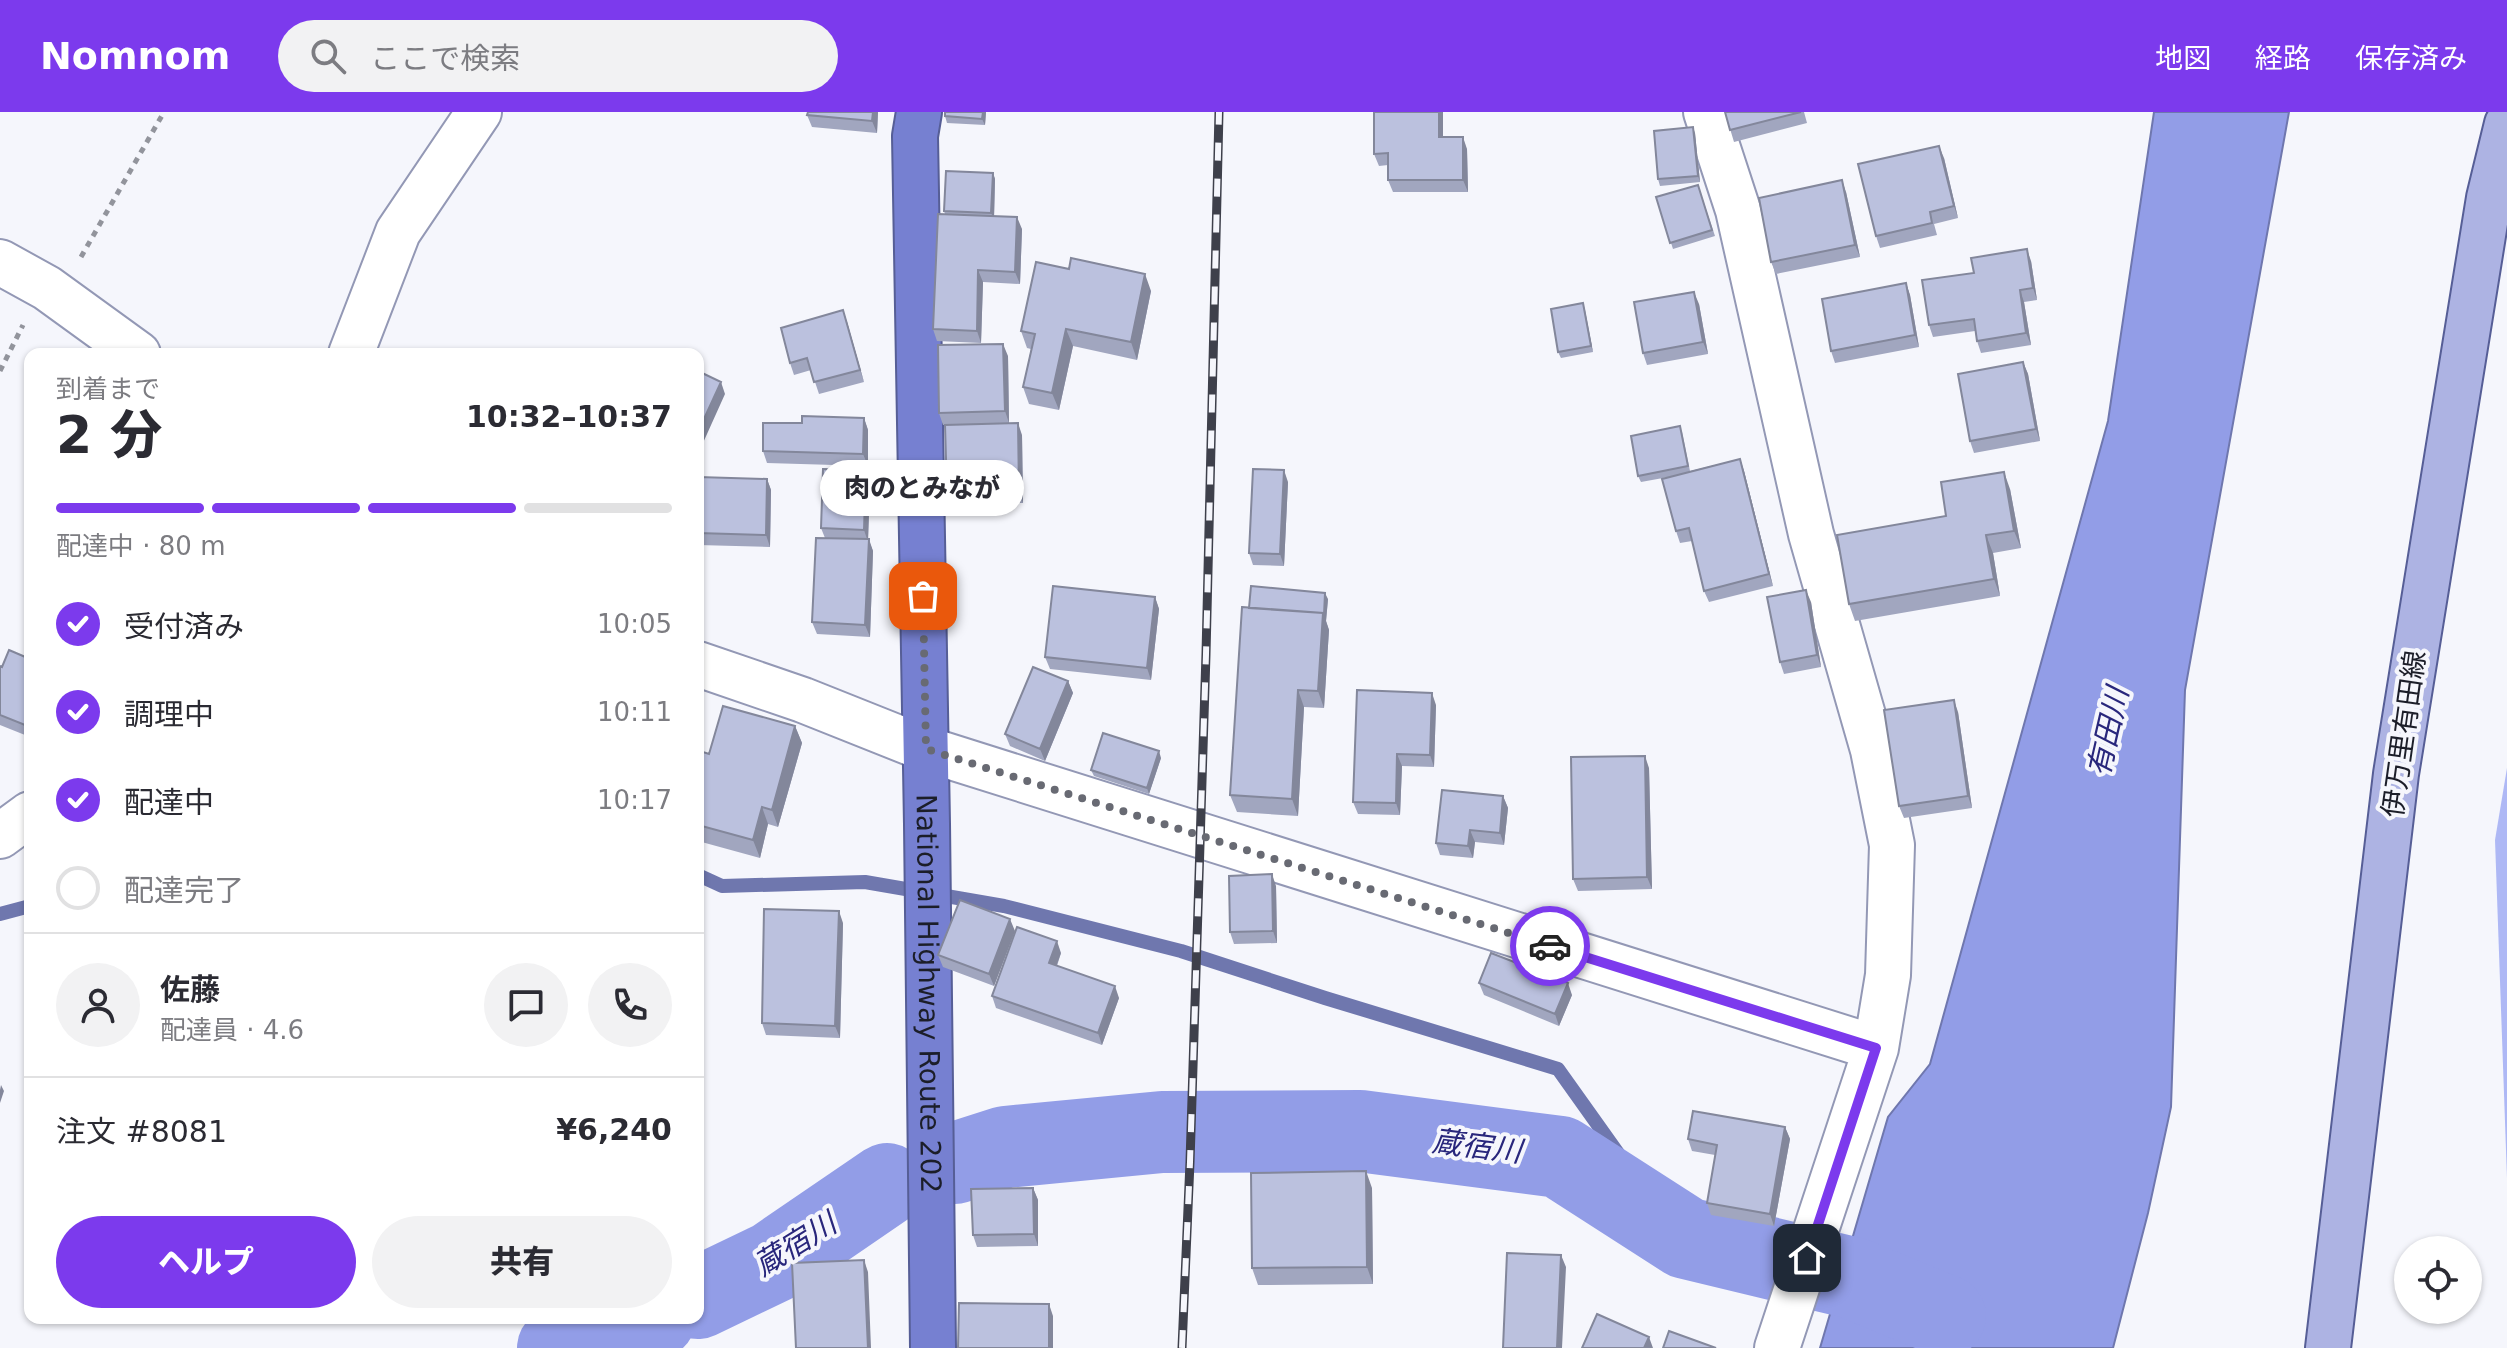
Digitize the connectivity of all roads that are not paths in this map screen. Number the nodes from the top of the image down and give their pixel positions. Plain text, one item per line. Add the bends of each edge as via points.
1 (479, 112) edge
2 (919, 112) edge
3 (1706, 112) edge
4 (2507, 124) edge
5 (0, 262) edge
6 (130, 348) edge
7 (353, 348) edge
8 (704, 666) edge
9 (926, 749) junction
10 (24, 818) edge
11 (0, 836) edge
12 (1876, 1048) junction
13 (933, 1348) edge
14 (1777, 1348) edge
15 (2328, 1348) edge

1 - 7 street via 398,232
2 - 9 highway, National Highway Route 202 via 915,136
3 - 12 street via 1738,210 1811,534 1873,750 1892,845 1888,975
4 - 15 main road, 伊万里有田線 via 2489,198 2396,774
5 - 6 street via 47,288
8 - 9 street
9 - 12 street
9 - 13 highway, National Highway Route 202
10 - 11 street
12 - 14 street

